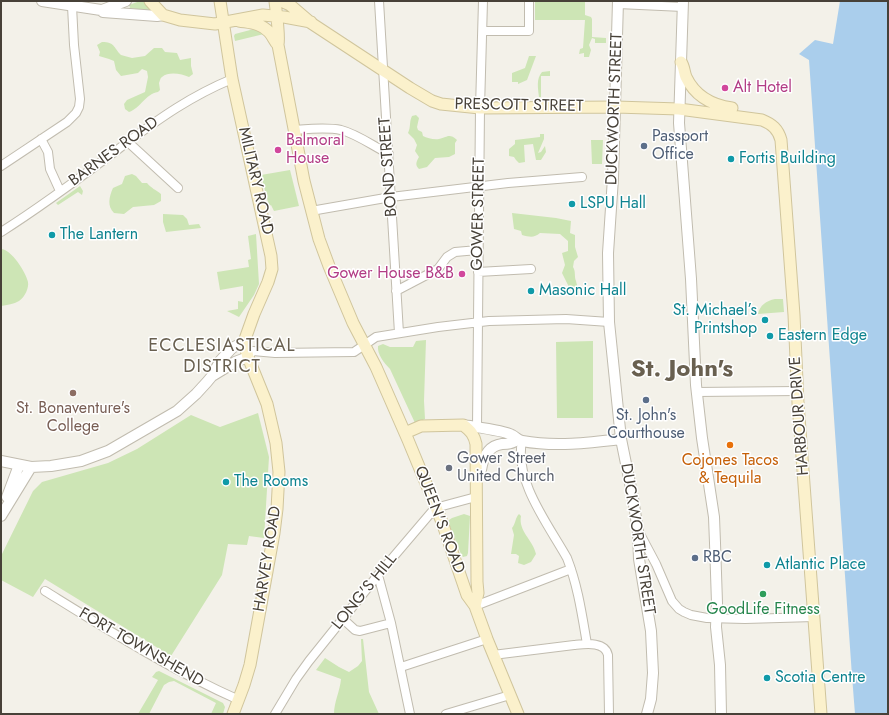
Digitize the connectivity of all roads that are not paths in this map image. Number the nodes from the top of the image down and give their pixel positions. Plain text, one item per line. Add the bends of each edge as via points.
1 (42, 1) edge
2 (126, 1) edge
3 (150, 1) edge
4 (220, 1) edge
5 (275, 1) edge
6 (379, 1) edge
7 (483, 1) edge
8 (529, 1) edge
9 (288, 2) edge
10 (618, 3) edge
11 (683, 4) edge
12 (72, 6) junction
13 (101, 10) junction
14 (163, 15) junction
15 (276, 16) junction
16 (239, 21) junction
17 (223, 23) junction
18 (311, 23) junction
19 (483, 30) junction
20 (278, 45) junction
21 (681, 62) junction
22 (382, 69) junction
23 (232, 79) junction
24 (616, 107) junction
25 (480, 108) junction
26 (679, 109) junction
27 (745, 117) junction
28 (294, 130) junction
29 (41, 139) junction
30 (128, 142) junction
31 (389, 154) junction
32 (1, 166) edge
33 (582, 177) dead end
34 (480, 186) junction
35 (178, 188) dead end
36 (60, 191) junction
37 (391, 197) junction
38 (311, 211) junction
39 (1, 232) edge
40 (478, 250) junction
41 (531, 269) dead end
42 (478, 272) junction
43 (396, 291) junction
44 (609, 322) junction
45 (479, 323) junction
46 (399, 333) junction
47 (244, 342) junction
48 (364, 346) junction
49 (248, 357) junction
50 (212, 376) junction
51 (798, 391) junction
52 (696, 392) junction
53 (464, 425) junction
54 (477, 427) junction
55 (405, 433) junction
56 (621, 439) junction
57 (519, 440) junction
58 (1, 461) edge
59 (19, 465) junction
60 (31, 467) junction
61 (476, 474) junction
62 (476, 497) junction
63 (435, 508) junction
64 (1, 515) edge
65 (638, 531) junction
66 (477, 555) junction
67 (455, 560) junction
68 (572, 570) junction
69 (378, 575) junction
70 (45, 591) dead end
71 (475, 606) junction
72 (814, 617) junction
73 (716, 618) junction
74 (343, 619) junction
75 (391, 624) junction
76 (487, 639) junction
77 (587, 644) junction
78 (493, 655) junction
79 (401, 667) junction
80 (510, 695) junction
81 (239, 700) junction
82 (233, 714) edge
83 (275, 714) edge
84 (410, 714) edge
85 (446, 714) edge
86 (518, 714) edge
87 (609, 714) edge
88 (647, 714) edge
89 (721, 714) edge
90 (821, 714) edge

1 - 12 street
2 - 13 street
3 - 14 main road
4 - 17 main road, MILITARY ROAD
5 - 15 main road
6 - 22 street, BOND STREET
7 - 19 street, GOWER STREET
8 - 19 street via 529,31
9 - 18 main road, PRESCOTT STREET
10 - 11 street via 667,6
10 - 24 street, DUCKWORTH STREET
11 - 21 street
12 - 13 street
12 - 29 street via 79,107 67,122
13 - 14 street
14 - 17 main road, PRESCOTT STREET via 180,20
15 - 16 main road, PRESCOTT STREET via 263,15
15 - 18 main road, PRESCOTT STREET
15 - 20 main road via 280,39
16 - 17 main road, PRESCOTT STREET
16 - 20 main road via 263,26
17 - 23 main road, MILITARY ROAD
18 - 22 main road, PRESCOTT STREET
19 - 25 street, GOWER STREET
20 - 28 main road, QUEEN'S ROAD
21 - 26 street
21 - 27 main road via 689,81 699,94 713,104 736,109
22 - 25 main road, PRESCOTT STREET via 432,101 451,106
22 - 31 street, BOND STREET
23 - 30 street, BARNES ROAD via 202,92
23 - 47 main road, MILITARY ROAD via 272,268
24 - 25 main road, PRESCOTT STREET
24 - 26 main road, PRESCOTT STREET
24 - 44 street, DUCKWORTH STREET via 608,253
25 - 34 street, GOWER STREET
26 - 27 main road, PRESCOTT STREET
26 - 52 street
27 - 51 main road, HARBOUR DRIVE via 770,123 781,140
28 - 31 street via 340,130
28 - 38 main road, QUEEN'S ROAD
29 - 32 street
29 - 36 street via 48,152 50,169
30 - 35 street
30 - 36 street, BARNES ROAD
31 - 37 street, BOND STREET
33 - 34 street
34 - 37 street
34 - 40 street, GOWER STREET
36 - 39 street, BARNES ROAD
37 - 38 street
37 - 43 street, BOND STREET
38 - 48 main road, QUEEN'S ROAD via 329,266
40 - 42 street, GOWER STREET
40 - 43 street via 454,252 438,269
41 - 42 street
42 - 45 street, GOWER STREET
43 - 46 street, BOND STREET
44 - 45 street via 566,319
44 - 56 street, DUCKWORTH STREET
45 - 46 street
45 - 54 street, GOWER STREET
46 - 48 street via 376,337
47 - 49 main road
47 - 50 street via 232,348 220,361
48 - 49 street via 354,352 253,351
48 - 55 main road, QUEEN'S ROAD
49 - 50 street
49 - 81 main road, HARVEY ROAD via 266,404 277,448 279,479 274,533 250,665
50 - 60 street via 177,411 108,451 81,462
51 - 52 street
51 - 72 main road, HARBOUR DRIVE
52 - 73 street via 714,517
53 - 54 street
53 - 55 main road via 421,426
53 - 61 main road via 475,437
54 - 57 street via 512,435
55 - 63 main road, QUEEN'S ROAD
56 - 57 street via 582,444 550,444
56 - 65 street, DUCKWORTH STREET
57 - 61 street via 491,448 483,458 481,470
57 - 68 street via 521,463 530,494
58 - 59 street
59 - 60 street
59 - 64 street
60 - 64 street
61 - 62 main road
62 - 63 street
62 - 66 main road
63 - 67 main road, QUEEN'S ROAD
63 - 69 street, LONG'S HILL
65 - 73 street via 679,609 702,618
65 - 88 street, DUCKWORTH STREET via 639,559 652,645 653,673
66 - 67 main road via 467,565
66 - 71 main road via 478,593
67 - 71 main road, QUEEN'S ROAD via 467,595
68 - 71 street
68 - 77 street
69 - 74 street, LONG'S HILL
69 - 75 street
70 - 81 street, FORT TOWNSHEND via 135,647 204,685
71 - 76 main road, QUEEN'S ROAD
72 - 73 street
72 - 90 main road, HARBOUR DRIVE
73 - 89 street
74 - 75 street via 355,630 360,631
74 - 83 street, LONG'S HILL via 302,671
75 - 79 street
76 - 78 main road, QUEEN'S ROAD
76 - 79 street
77 - 78 street
77 - 87 street via 598,645 607,650
78 - 80 main road, QUEEN'S ROAD
79 - 84 street
80 - 85 street
80 - 86 main road, QUEEN'S ROAD
81 - 82 main road, HARVEY ROAD

